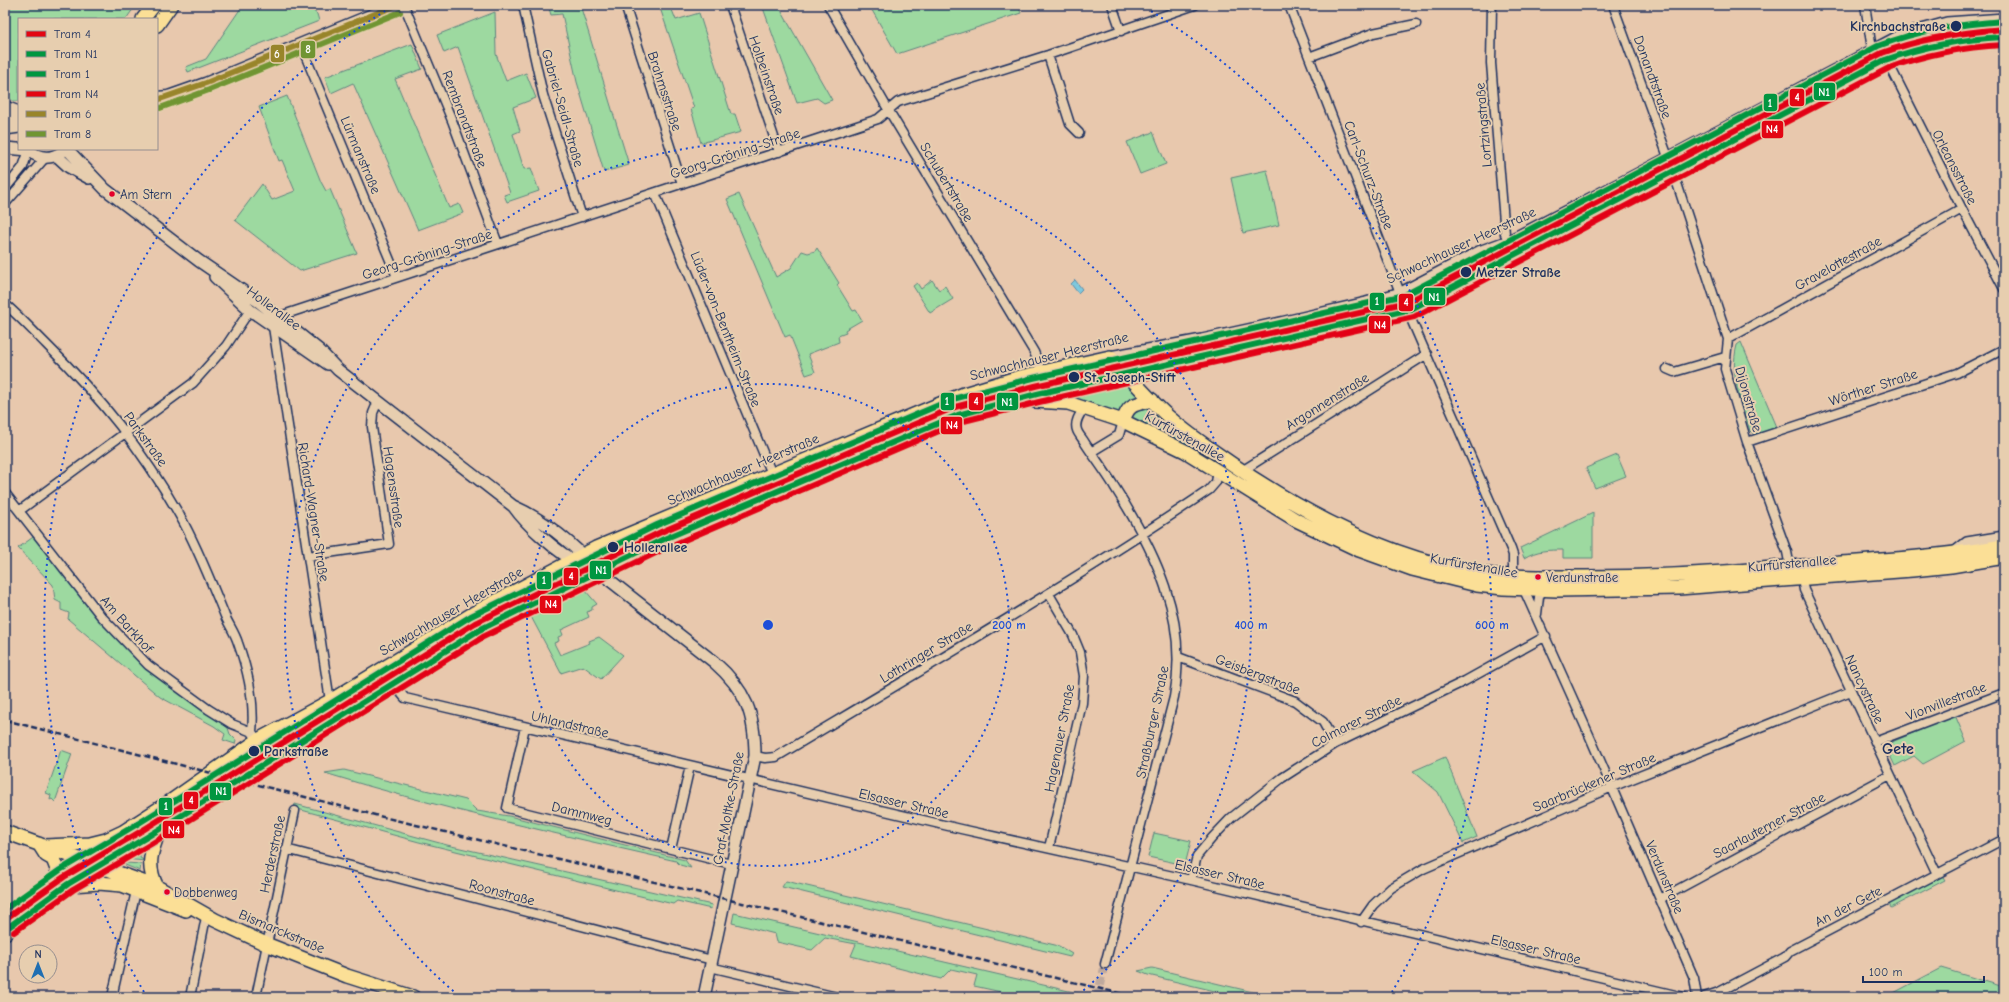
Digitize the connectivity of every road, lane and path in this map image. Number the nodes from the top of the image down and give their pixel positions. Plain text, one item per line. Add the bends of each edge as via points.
1 (154, 5) edge
2 (172, 5) edge
3 (392, 5) edge
4 (404, 5) edge
5 (523, 5) edge
6 (730, 5) edge
7 (828, 5) edge
8 (1112, 5) edge
9 (1195, 5) edge
10 (1289, 5) edge
11 (1492, 5) edge
12 (1613, 5) edge
13 (1865, 5) edge
14 (627, 6) edge
15 (144, 18) edge
16 (2004, 19) edge
17 (158, 24) edge
18 (1416, 24) dead end
19 (1121, 31) junction
20 (2004, 38) edge
21 (300, 43) junction
22 (1872, 49) junction
23 (1048, 55) junction
24 (1885, 56) junction
25 (1309, 57) junction
26 (168, 95) junction
27 (158, 96) edge
28 (158, 106) edge
29 (12, 110) edge
30 (889, 111) junction
31 (18, 122) edge
32 (18, 127) edge
33 (5, 129) edge
34 (1079, 133) dead end
35 (5, 148) edge
36 (18, 149) edge
37 (28, 150) edge
38 (63, 151) edge
39 (779, 152) junction
40 (1668, 157) junction
41 (45, 158) junction
42 (1672, 168) junction
43 (682, 184) junction
44 (5, 190) edge
45 (655, 193) junction
46 (5, 204) edge
47 (1962, 209) junction
48 (582, 217) junction
49 (1509, 241) junction
50 (498, 244) junction
51 (199, 261) junction
52 (397, 277) junction
53 (2004, 288) edge
54 (1404, 302) junction
55 (5, 304) edge
56 (250, 310) junction
57 (277, 317) junction
58 (273, 327) junction
59 (1728, 339) junction
60 (2004, 349) edge
61 (1427, 354) junction
62 (1110, 357) junction
63 (1725, 358) junction
64 (1667, 369) dead end
65 (338, 370) junction
66 (1042, 372) junction
67 (1125, 372) junction
68 (1025, 397) junction
69 (1152, 400) junction
70 (378, 401) junction
71 (1084, 408) junction
72 (1123, 421) junction
73 (126, 431) junction
74 (1747, 442) junction
75 (1091, 452) junction
76 (1218, 471) junction
77 (1242, 471) junction
78 (772, 474) junction
79 (5, 493) edge
80 (19, 511) junction
81 (1142, 535) junction
82 (2004, 537) edge
83 (2004, 546) edge
84 (1953, 554) junction
85 (308, 556) junction
86 (577, 557) junction
87 (2004, 557) edge
88 (1790, 567) junction
89 (598, 571) junction
90 (1513, 576) junction
91 (1802, 578) junction
92 (1524, 590) junction
93 (1542, 590) junction
94 (1049, 594) junction
95 (1537, 614) junction
96 (1546, 636) junction
97 (1178, 657) junction
98 (396, 679) junction
99 (1852, 691) junction
100 (2004, 693) edge
101 (330, 701) junction
102 (525, 727) junction
103 (255, 736) junction
104 (1875, 742) junction
105 (1335, 744) junction
106 (755, 756) junction
107 (690, 766) junction
108 (1890, 774) junction
109 (750, 780) junction
110 (1612, 787) junction
111 (295, 811) dead end
112 (161, 826) junction
113 (5, 832) edge
114 (2003, 842) edge
115 (42, 845) junction
116 (1049, 848) junction
117 (286, 849) junction
118 (671, 849) junction
119 (731, 864) junction
120 (99, 865) junction
121 (1130, 866) junction
122 (1937, 874) junction
123 (1191, 880) junction
124 (71, 885) junction
125 (157, 887) junction
126 (136, 891) junction
127 (52, 899) junction
128 (1660, 899) junction
129 (210, 918) junction
130 (1361, 922) junction
131 (5, 934) edge
132 (266, 944) junction
133 (711, 963) junction
134 (1105, 964) tunnel mouth
135 (112, 997) edge
136 (190, 997) edge
137 (256, 997) edge
138 (413, 997) edge
139 (704, 997) edge
140 (837, 997) edge
141 (1684, 997) edge
142 (1697, 997) edge
143 (1704, 997) edge

1 - 15 main road
2 - 17 main road
3 - 21 street
4 - 50 street, Rembrandtstraße via 453,123
5 - 48 street, Gabriel-Seidl-Straße via 543,95
6 - 39 street, Holbeinstraße
7 - 30 street, Schubertstraße
8 - 19 street
9 - 19 street, Georg-Gröning-Straße
10 - 25 street, Carl-Schurz-Straße
11 - 49 street, Lortzingstraße via 1491,63 1505,234
12 - 40 street, Donandtstraße
13 - 22 street
14 - 43 street, Brahmsstraße
16 - 22 main road, Schwachhauser Heerstraße via 1947,23 1900,36
18 - 25 street via 1373,33
19 - 23 street, Georg-Gröning-Straße
20 - 24 main road, Schwachhauser Heerstraße via 1946,39 1916,45
21 - 26 street
21 - 52 street, Lürmanstraße
22 - 40 main road, Schwachhauser Heerstraße
23 - 30 street, Georg-Gröning-Straße via 898,102
23 - 34 street via 1070,124
24 - 42 main road, Schwachhauser Heerstraße
24 - 47 street, Orleansstraße
25 - 54 street, Carl-Schurz-Straße
26 - 27 street
26 - 28 street
29 - 31 main road
30 - 39 street, Georg-Gröning-Straße via 878,119
30 - 66 street, Schubertstraße via 1034,352
32 - 33 main road
35 - 36 main road
37 - 41 main road
37 - 44 street via 23,167
38 - 41 main road
38 - 51 main road, Hollerallee via 98,183
39 - 43 street, Georg-Gröning-Straße
40 - 49 main road, Schwachhauser Heerstraße
41 - 46 street
42 - 54 main road, Schwachhauser Heerstraße
42 - 59 street, Dijonstraße
43 - 45 street, Georg-Gröning-Straße
45 - 48 street, Georg-Gröning-Straße
45 - 78 street, Lüder-von-Bentheim-Straße
47 - 53 street, Orleansstraße
47 - 59 street, Gravelottestraße
48 - 50 street, Georg-Gröning-Straße
49 - 54 main road, Schwachhauser Heerstraße via 1479,252
50 - 52 street, Georg-Gröning-Straße
51 - 56 main road, Hollerallee
51 - 57 main road, Hollerallee
52 - 57 street, Georg-Gröning-Straße
54 - 61 street
54 - 62 main road, Schwachhauser Heerstraße via 1366,304 1202,340
54 - 67 main road, Schwachhauser Heerstraße via 1379,318 1312,327 1152,363
55 - 73 street, Parkstraße via 84,381
56 - 58 main road, Hollerallee
56 - 73 street via 226,346 193,383
57 - 65 main road, Hollerallee via 319,350
58 - 65 main road, Hollerallee
58 - 85 street, Richard-Wagner-Straße
59 - 63 street, Dijonstraße
60 - 74 street, Wörther Straße via 1958,373
61 - 77 street, Argonnenstraße
61 - 90 street via 1511,549 1514,561
62 - 66 main road, Schwachhauser Heerstraße
62 - 67 main road, Kurfürstenallee
63 - 64 street via 1674,372
63 - 74 street, Dijonstraße via 1725,369
65 - 70 main road, Hollerallee
66 - 78 main road, Schwachhauser Heerstraße via 964,394
67 - 68 main road, Schwachhauser Heerstraße via 1070,388
67 - 69 main road, Kurfürstenallee
68 - 71 main road, Kurfürstenallee via 1035,401 1068,403
68 - 89 main road, Schwachhauser Heerstraße via 947,416 680,530
69 - 72 main road via 1132,405
69 - 77 main road, Kurfürstenallee via 1195,439
70 - 85 street, Hagensstraße via 373,413 372,427 389,544
70 - 86 main road, Hollerallee via 513,506 522,519
71 - 72 main road, Kurfürstenallee
71 - 75 street, Straßburger Straße via 1078,417 1077,430
72 - 75 street via 1119,435
72 - 76 main road, Kurfürstenallee via 1162,438
73 - 80 street
73 - 103 street, Parkstraße via 181,517 238,641 250,689
74 - 88 street, Dijonstraße via 1787,552
75 - 81 street, Straßburger Straße
76 - 81 street, Lothringer Straße via 1216,482 1209,490
76 - 92 main road, Kurfürstenallee via 1296,520 1384,560 1441,578
77 - 90 main road, Kurfürstenallee via 1310,512 1376,543 1416,558 1459,569
78 - 86 main road, Schwachhauser Heerstraße
79 - 80 street, Am Barkhof
80 - 103 street, Am Barkhof via 101,616 148,665 232,724
81 - 94 street, Lothringer Straße
81 - 97 street, Straßburger Straße via 1168,592 1175,619
82 - 84 main road, Kurfürstenallee via 1968,543
83 - 84 main road, Kurfürstenallee
84 - 88 main road, Kurfürstenallee
85 - 101 street, Richard-Wagner-Straße
86 - 89 main road, Hollerallee
86 - 101 main road, Schwachhauser Heerstraße via 474,612
87 - 91 main road, Kurfürstenallee via 1951,566
88 - 90 main road, Kurfürstenallee via 1671,575
89 - 98 main road, Schwachhauser Heerstraße via 511,612
89 - 106 main road, Graf-Moltke-Straße via 731,677 742,693 751,715
91 - 93 main road, Kurfürstenallee via 1678,588
91 - 99 street, Nancystraße via 1804,590
92 - 93 main road, Kurfürstenallee
92 - 95 street, Verdunstraße
93 - 95 street
94 - 106 street, Lothringer Straße via 776,756
94 - 116 street, Hagenauer Straße via 1073,635 1080,652 1084,676 1082,703
95 - 96 street, Verdunstraße
96 - 105 street, Colmarer Straße via 1465,681
96 - 110 street, Verdunstraße
97 - 105 street, Geisbergstraße via 1295,701 1322,722
97 - 121 street, Straßburger Straße via 1174,697
98 - 102 street, Uhlandstraße via 405,698
98 - 112 main road, Schwachhauser Heerstraße via 332,722 216,789
99 - 104 street, Nancystraße
99 - 110 street, Saarbrückener Straße
100 - 104 street, Vionvillestraße
101 - 103 main road, Schwachhauser Heerstraße
102 - 107 street, Uhlandstraße
102 - 118 street, Dammweg via 507,808
103 - 115 main road, Schwachhauser Heerstraße via 149,816 122,832 95,843
104 - 108 street, Nancystraße
105 - 123 street, Colmarer Straße via 1282,778 1231,818 1197,856
106 - 109 main road, Graf-Moltke-Straße
107 - 109 street, Uhlandstraße
107 - 118 street
108 - 122 street, Nancystraße
108 - 128 street, Saarlauterner Straße
109 - 116 street, Elsasser Straße
109 - 119 main road, Graf-Moltke-Straße
110 - 128 street, Verdunstraße
110 - 130 street, Saarbrückener Straße via 1423,869 1391,888 1373,905
111 - 117 street, Herderstraße
112 - 120 main road, Schwachhauser Heerstraße
112 - 125 main road via 149,863 151,876
113 - 115 main road, Bismarckstraße
114 - 122 street, An der Gete
115 - 120 main road, Bismarckstraße
115 - 127 main road via 58,872
116 - 121 street, Elsasser Straße
117 - 132 street, Herderstraße
117 - 133 street, Roonstraße
118 - 119 street, Dammweg
119 - 133 main road, Graf-Moltke-Straße
120 - 124 main road
120 - 125 main road, Bismarckstraße
121 - 123 street, Elsasser Straße
121 - 134 street, Straßburger Straße
122 - 143 street, An der Gete via 1790,951 1785,957 1719,992
123 - 130 street, Elsasser Straße
124 - 126 main road via 112,883
124 - 127 main road
125 - 129 main road, Bismarckstraße
126 - 129 main road
126 - 135 street
127 - 131 main road
128 - 142 street, Verdunstraße via 1694,978
129 - 132 main road, Bismarckstraße
129 - 136 street
130 - 141 street, Elsasser Straße
132 - 137 street, Herderstraße
132 - 138 main road, Bismarckstraße via 347,976
133 - 139 main road, Graf-Moltke-Straße
133 - 140 street, Roonstraße

